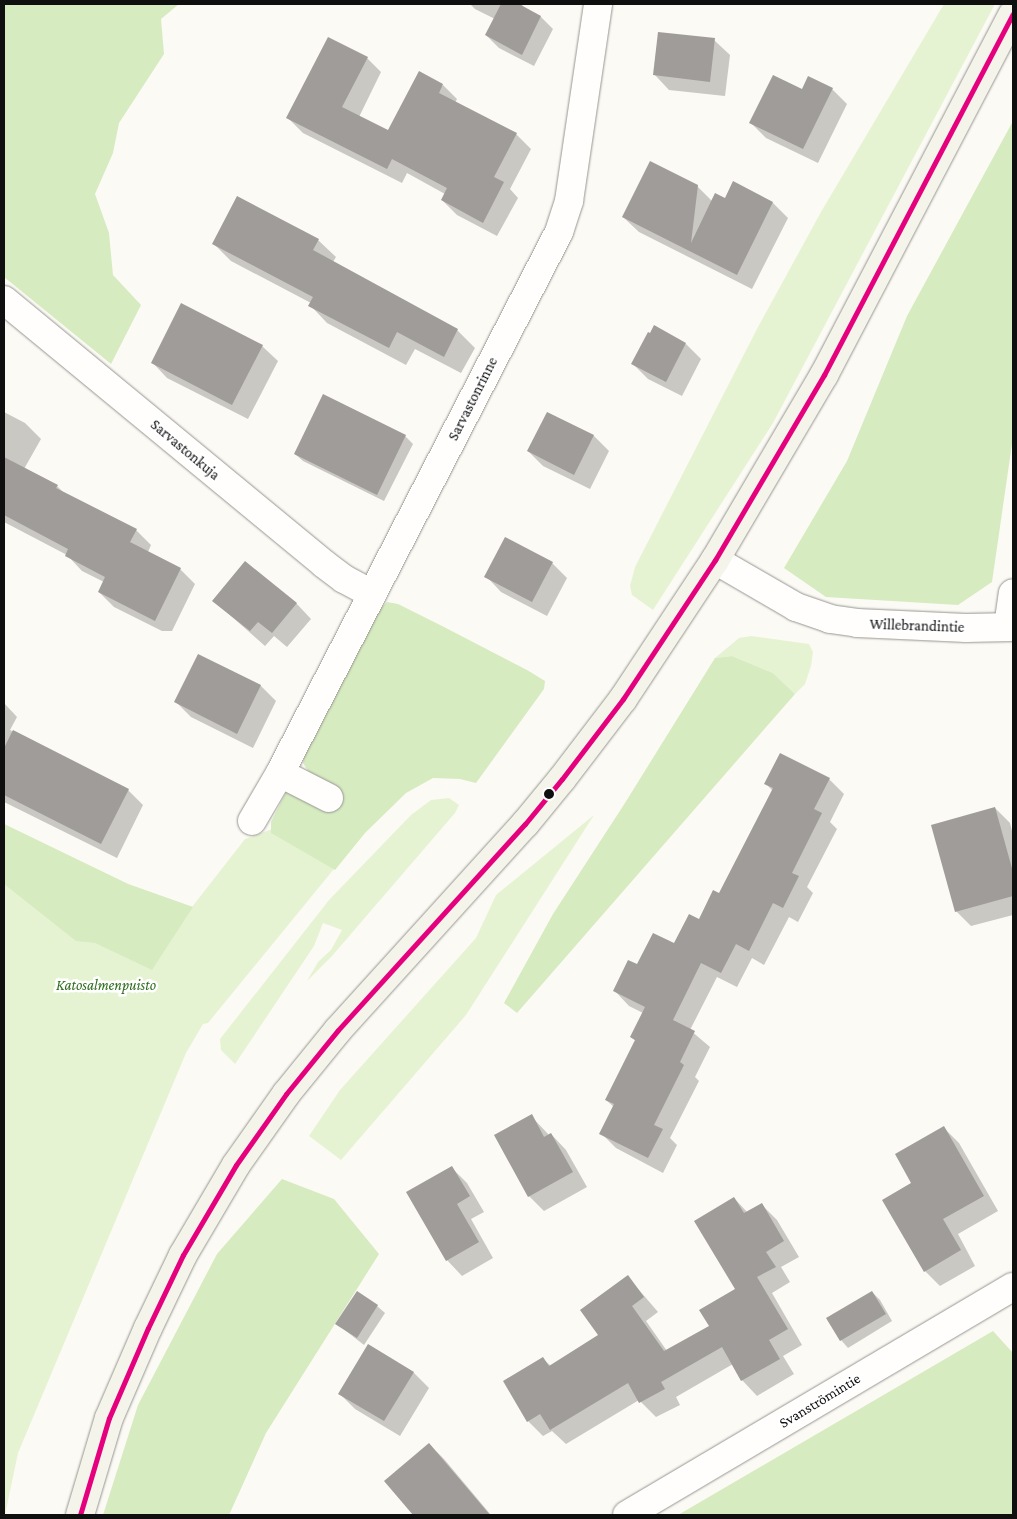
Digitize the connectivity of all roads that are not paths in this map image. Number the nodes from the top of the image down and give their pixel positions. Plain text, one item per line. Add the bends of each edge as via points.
1 (598, 4) edge
2 (1013, 14) edge
3 (4, 300) edge
4 (715, 560) junction
5 (1013, 593) edge
6 (372, 594) junction
7 (1011, 627) edge
8 (280, 773) junction
9 (328, 798) dead end
10 (252, 821) dead end
11 (1013, 1287) edge
12 (80, 1515) edge
13 (627, 1515) edge

1 - 6 street, Sarvastonrinne via 569,201 559,232
2 - 4 main road via 824,375
3 - 6 street, Sarvastonkuja via 324,564
4 - 7 street, Willebrandintie via 796,607 830,619 966,628
4 - 12 main road via 623,698 562,780 338,1030 286,1094 236,1165 183,1255 148,1328 109,1418
5 - 7 street
6 - 8 street, Sarvastonrinne
8 - 9 street
8 - 10 street, Sarvastonrinne
11 - 13 street, Svanströmintie

